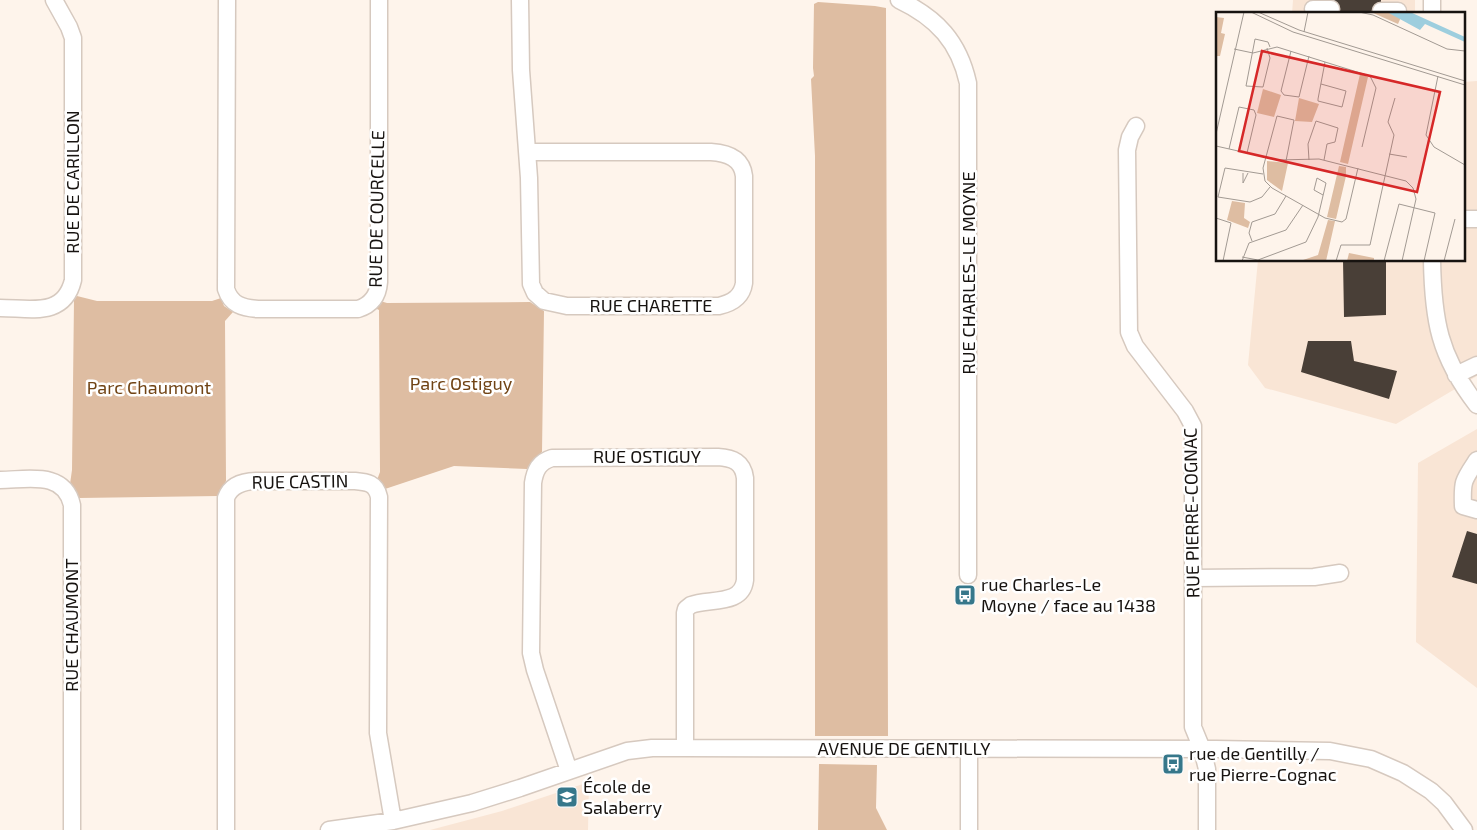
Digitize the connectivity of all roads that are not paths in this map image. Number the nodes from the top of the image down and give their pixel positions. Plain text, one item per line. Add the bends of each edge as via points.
1 (54, 0) edge
2 (226, 0) edge
3 (379, 0) edge
4 (520, 0) edge
5 (899, 0) edge
6 (1313, 8) edge
7 (1398, 8) edge
8 (1331, 9) dead end
9 (1382, 11) dead end
10 (1136, 126) dead end
11 (527, 152) junction
12 (1464, 219) edge
13 (1477, 219) edge
14 (1432, 261) edge
15 (0, 308) edge
16 (1477, 365) edge
17 (1456, 375) junction
18 (1477, 405) edge
19 (1477, 460) edge
20 (0, 480) edge
21 (1477, 510) edge
22 (1340, 573) dead end
23 (968, 575) dead end
24 (1193, 578) junction
25 (685, 748) junction
26 (969, 749) junction
27 (1202, 749) junction
28 (568, 771) junction
29 (394, 821) junction
30 (72, 830) edge
31 (226, 830) edge
32 (329, 830) edge
33 (969, 830) edge
34 (1207, 830) edge
35 (1464, 830) edge

1 - 15 street, RUE DE CARILLON via 72,38 72,280 65,298 56,306 45,309
2 - 3 street, RUE DE COURCELLE via 226,289 234,303 258,309 358,309 370,303 378,291
4 - 11 street, RUE CHARETTE
5 - 23 street, RUE CHARLES-LE MOYNE via 921,12 945,33 958,51 968,84
6 - 8 street
7 - 9 street
10 - 24 street, RUE PIERRE-COGNAC via 1127,150 1129,332 1135,346 1193,426
11 - 11 street, RUE CHARETTE via 530,277 532,289 539,298 567,306 719,306 738,296 744,283 744,176 736,159 710,152
12 - 13 street
14 - 17 street via 1436,321 1442,345
16 - 17 street
17 - 18 street
19 - 21 street via 1463,481 1462,506
20 - 30 street, RUE CHAUMONT via 46,479 56,482 66,490 72,505
22 - 24 street via 1314,577
24 - 27 street, RUE PIERRE-COGNAC via 1193,727
25 - 26 street, AVENUE DE GENTILLY
25 - 28 street, AVENUE DE GENTILLY via 627,751
25 - 28 street, RUE OSTIGUY via 685,613 691,605 736,596 744,588 744,470 735,460 718,457 552,458 538,466 533,483 531,653
26 - 27 street, AVENUE DE GENTILLY
26 - 33 street
27 - 34 street, RUE PIERRE-COGNAC via 1207,769
27 - 35 street, AVENUE DE GENTILLY via 1318,750 1371,759 1403,773 1431,791
28 - 29 street, AVENUE DE GENTILLY via 496,796
29 - 31 street, RUE CASTIN via 378,733 377,489 368,482 354,480 258,481 237,485 229,490 226,498
29 - 32 street, AVENUE DE GENTILLY

